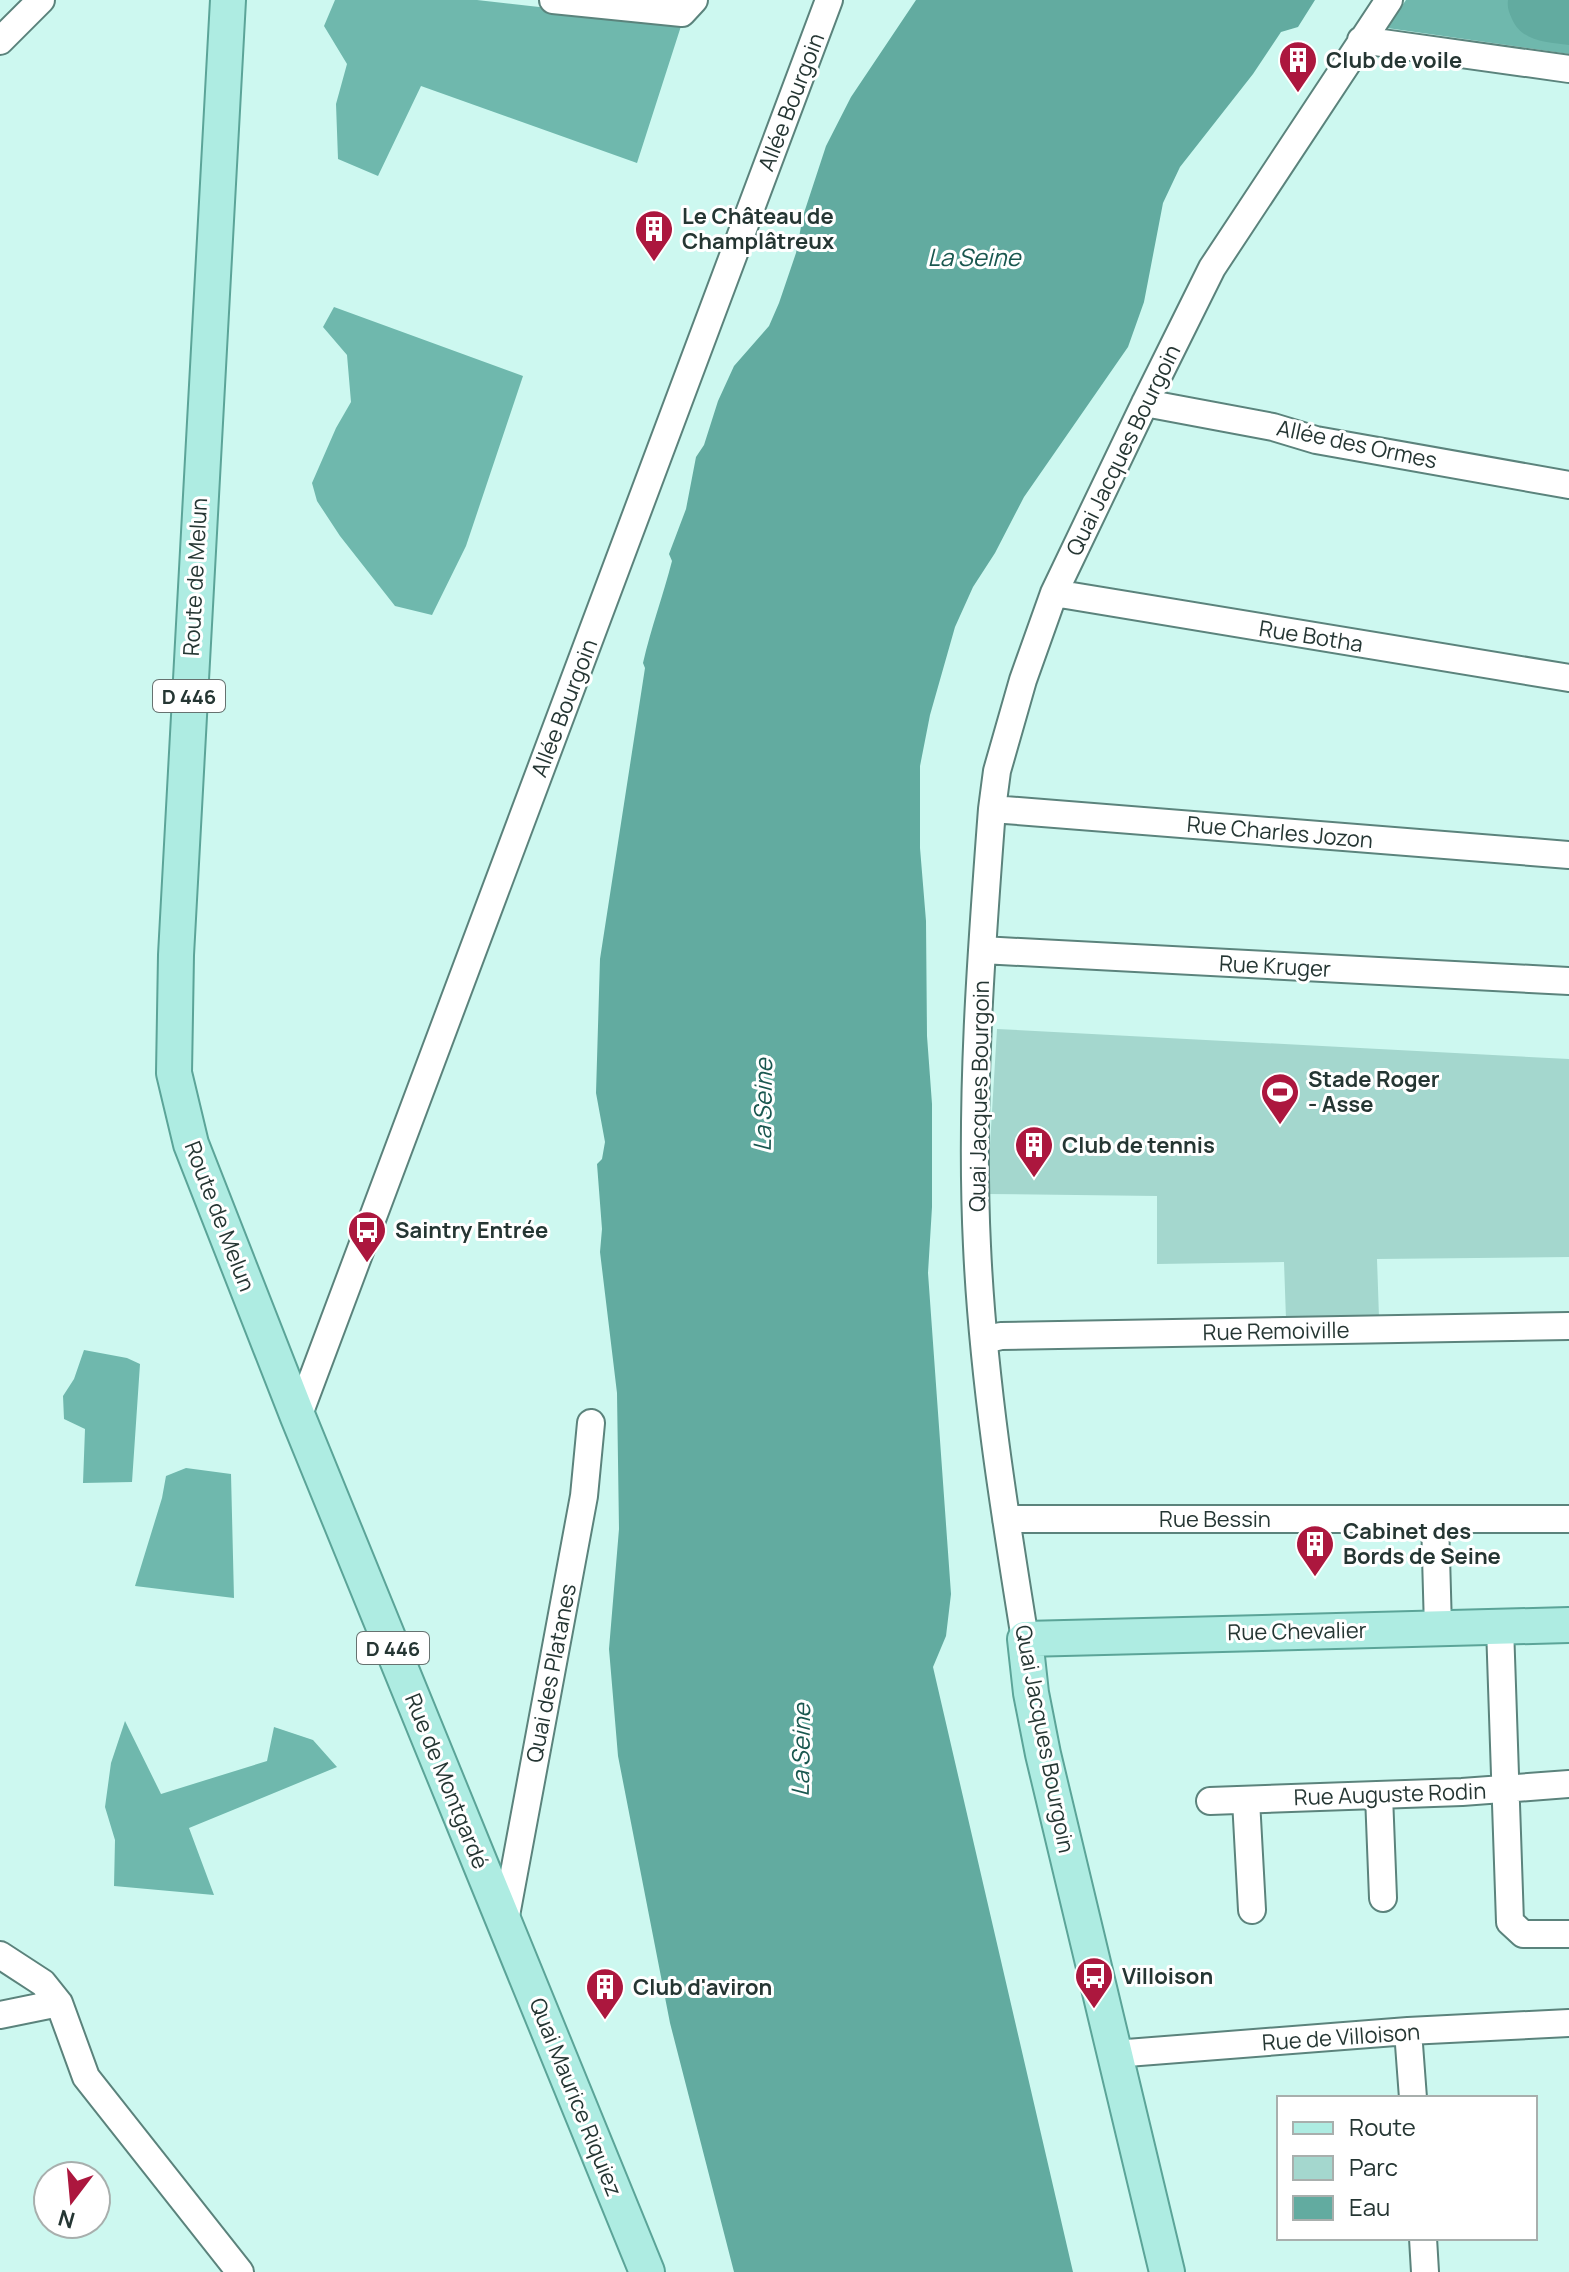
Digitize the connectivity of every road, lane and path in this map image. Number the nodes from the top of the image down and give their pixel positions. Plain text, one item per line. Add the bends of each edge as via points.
1 (228, 0) edge
2 (553, 0) edge
3 (694, 0) edge
4 (829, 0) edge
5 (1389, 0) edge
6 (34, 5) edge
7 (1361, 40) junction
8 (0, 41) edge
9 (1569, 69) edge
10 (1145, 403) junction
11 (1569, 485) edge
12 (1054, 593) junction
13 (1569, 678) edge
14 (992, 809) junction
15 (1569, 855) edge
16 (982, 950) junction
17 (1569, 981) edge
18 (1569, 1326) edge
19 (984, 1340) junction
20 (283, 1374) joint
21 (298, 1417) junction
22 (591, 1423) dead end
23 (1006, 1519) junction
24 (1569, 1519) edge
25 (1435, 1520) junction
26 (1569, 1625) edge
27 (1500, 1627) junction
28 (1438, 1628) junction
29 (1025, 1639) junction
30 (1569, 1784) edge
31 (1504, 1789) junction
32 (1379, 1795) junction
33 (1246, 1800) junction
34 (1210, 1801) dead end
35 (1383, 1898) dead end
36 (1252, 1910) dead end
37 (505, 1921) junction
38 (1569, 1934) edge
39 (0, 1955) edge
40 (59, 2003) junction
41 (0, 2015) edge
42 (1569, 2023) edge
43 (1408, 2031) junction
44 (1114, 2054) junction
45 (1413, 2096) edge
46 (1423, 2240) edge
47 (240, 2272) edge
48 (647, 2272) edge
49 (1167, 2272) edge
50 (1425, 2272) edge

1 - 20 main road, Route de Melun / D 446 via 173,1053 191,1144
2 - 3 street via 682,13
4 - 21 street, Allée Bourgoin
5 - 7 street, Quai Jacques Bourgoin
6 - 8 street
7 - 9 street
7 - 10 street, Quai Jacques Bourgoin via 1212,268
10 - 11 street, Allée des Ormes
10 - 12 street, Quai Jacques Bourgoin
12 - 13 street, Rue Botha
12 - 14 street, Quai Jacques Bourgoin via 1018,696
14 - 15 street, Rue Charles Jozon
14 - 16 street, Quai Jacques Bourgoin
16 - 17 street, Rue Kruger
16 - 19 street, Quai Jacques Bourgoin via 976,1187
18 - 19 street, Rue Remoiville
19 - 23 street, Quai Jacques Bourgoin
20 - 21 main road, Rue de Montgardé / D 446
21 - 37 main road, Rue de Montgardé / D 446
22 - 37 street, Quai des Platanes via 584,1496
23 - 25 street, Rue Bessin
23 - 29 street, Quai Jacques Bourgoin
24 - 25 street, Rue Bessin
25 - 28 street
26 - 27 main road, Rue Chevalier
27 - 28 main road, Rue Chevalier
27 - 31 street
28 - 29 main road, Rue Chevalier
29 - 44 main road, Quai Jacques Bourgoin via 1043,1754
30 - 31 street, Rue Auguste Rodin
31 - 32 street, Rue Auguste Rodin
31 - 38 street via 1510,1922 1523,1934
32 - 33 street, Rue Auguste Rodin
32 - 35 street
33 - 34 street, Rue Auguste Rodin
33 - 36 street
37 - 48 main road, Quai Maurice Riquiez / D 446
39 - 40 street via 43,1983
40 - 41 street
40 - 47 street via 86,2077
42 - 43 street, Rue de Villoison
43 - 44 street, Rue de Villoison
43 - 45 street
44 - 49 main road, Quai Jacques Bourgoin
46 - 50 street

